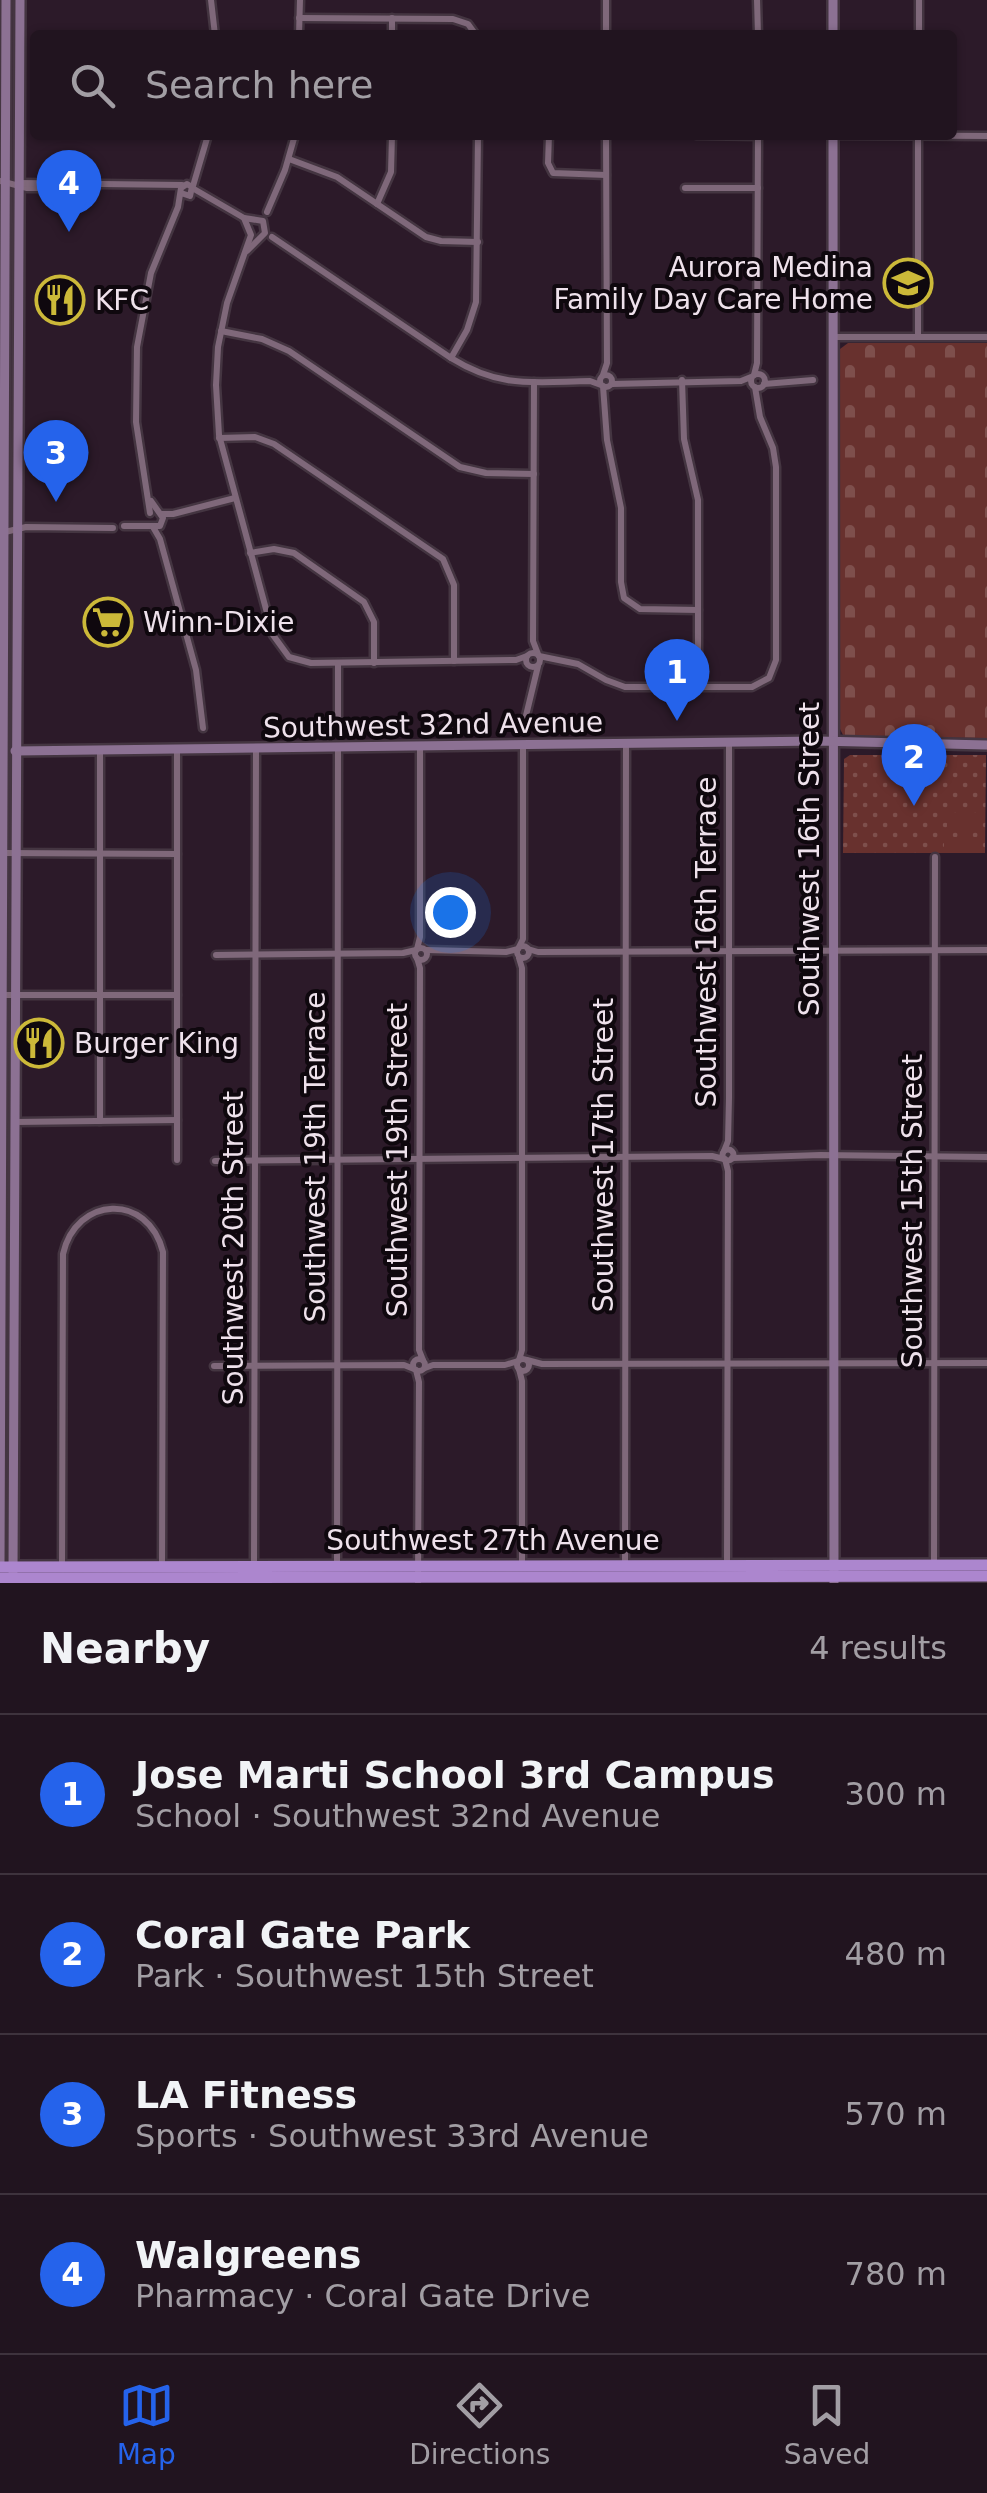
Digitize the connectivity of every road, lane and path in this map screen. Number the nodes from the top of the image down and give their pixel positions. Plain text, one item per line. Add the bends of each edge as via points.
1 (6, 0) edge
2 (20, 0) edge
3 (211, 0) edge
4 (300, 0) edge
5 (606, 0) edge
6 (758, 0) edge
7 (833, 0) edge
8 (919, 0) edge
9 (299, 18) junction
10 (392, 18) junction
11 (214, 30) edge
12 (299, 30) edge
13 (392, 30) edge
14 (473, 30) edge
15 (606, 30) edge
16 (758, 30) edge
17 (833, 30) edge
18 (919, 30) edge
19 (957, 136) edge
20 (987, 136) edge
21 (206, 140) edge
22 (294, 140) edge
23 (392, 140) edge
24 (478, 140) edge
25 (549, 140) edge
26 (606, 140) edge
27 (758, 140) edge
28 (832, 140) edge
29 (918, 140) edge
30 (289, 159) junction
31 (606, 175) junction
32 (3, 181) edge
33 (20, 184) junction
34 (685, 188) dead end
35 (758, 188) junction
36 (187, 190) junction
37 (376, 204) junction
38 (267, 212) dead end
39 (244, 218) junction
40 (272, 237) dead end
41 (478, 242) junction
42 (246, 252) junction
43 (221, 331) junction
44 (918, 336) junction
45 (832, 337) junction
46 (987, 337) edge
47 (451, 358) junction
48 (682, 380) junction
49 (812, 380) dead end
50 (606, 381) junction
51 (758, 381) junction
52 (534, 382) junction
53 (2, 433) edge
54 (220, 438) junction
55 (18, 444) junction
56 (534, 474) junction
57 (235, 498) junction
58 (155, 519) junction
59 (124, 526) dead end
60 (18, 528) junction
61 (112, 528) dead end
62 (2, 532) junction
63 (250, 553) junction
64 (3, 597) junction
65 (18, 601) junction
66 (698, 610) junction
67 (533, 660) junction
68 (454, 661) junction
69 (374, 662) junction
70 (338, 663) junction
71 (698, 688) junction
72 (204, 728) dead end
73 (523, 728) dead end
74 (338, 732) dead end
75 (832, 742) junction
76 (729, 743) junction
77 (626, 745) junction
78 (987, 745) edge
79 (523, 747) junction
80 (338, 748) junction
81 (420, 748) junction
82 (177, 750) junction
83 (256, 750) junction
84 (100, 751) junction
85 (2, 752) edge
86 (18, 752) junction
87 (3, 853) junction
88 (17, 854) junction
89 (100, 854) junction
90 (177, 854) junction
91 (935, 857) dead end
92 (832, 949) junction
93 (728, 950) junction
94 (934, 950) junction
95 (987, 950) edge
96 (524, 951) junction
97 (626, 951) junction
98 (422, 953) junction
99 (338, 954) junction
100 (216, 955) dead end
101 (256, 955) junction
102 (100, 995) junction
103 (177, 995) junction
104 (2, 996) junction
105 (16, 996) junction
106 (1, 1066) edge
107 (15, 1066) junction
108 (177, 1120) junction
109 (100, 1121) junction
110 (2, 1122) edge
111 (15, 1122) junction
112 (728, 1155) junction
113 (626, 1156) junction
114 (832, 1156) junction
115 (935, 1158) junction
116 (987, 1158) edge
117 (420, 1159) junction
118 (522, 1159) junction
119 (177, 1160) dead end
120 (215, 1160) dead end
121 (256, 1160) junction
122 (338, 1160) junction
123 (1, 1318) edge
124 (14, 1318) junction
125 (832, 1363) junction
126 (934, 1363) junction
127 (987, 1363) edge
128 (625, 1364) junction
129 (727, 1364) junction
130 (421, 1365) junction
131 (523, 1365) junction
132 (214, 1366) dead end
133 (255, 1366) junction
134 (337, 1366) junction
135 (1, 1436) edge
136 (14, 1436) junction
137 (987, 1564) edge
138 (62, 1566) junction
139 (7, 1573) edge
140 (625, 1573) edge
141 (336, 1575) edge
142 (418, 1575) edge
143 (522, 1575) edge
144 (728, 1575) edge
145 (833, 1575) edge
146 (935, 1575) edge
147 (170, 1576) edge
148 (251, 1576) edge
149 (987, 1576) edge
150 (97, 1580) edge

1 - 32 main road
2 - 33 main road
3 - 11 street
4 - 9 street
5 - 15 street
6 - 16 street
7 - 17 main road
8 - 18 street
9 - 10 street
9 - 12 street
10 - 13 street
10 - 14 street via 453,19
19 - 20 street
21 - 36 street
22 - 30 street
23 - 37 street via 391,172
24 - 41 street
25 - 31 street via 551,170
26 - 31 street
27 - 35 street
28 - 45 main road, Southwest 16th Street
29 - 44 street
30 - 37 street via 330,173
30 - 38 street
31 - 50 street
32 - 33 street
32 - 53 main road
33 - 36 street
33 - 55 main road
34 - 35 street
35 - 51 street
36 - 39 street
36 - 58 street via 148,280 136,358 137,431
37 - 41 street via 432,239
39 - 42 street via 250,229
39 - 42 street via 266,226
40 - 47 street
41 - 47 street via 475,307
42 - 43 street
43 - 54 street
43 - 56 street via 289,351 460,467
44 - 45 street
44 - 46 street
45 - 75 main road, Southwest 16th Street
47 - 52 street via 494,379
48 - 50 street
48 - 51 street
48 - 66 street via 684,440 698,500
49 - 51 street
50 - 52 street
50 - 66 street via 626,601 644,610
51 - 71 street via 760,417 776,467 776,660 766,680 752,687
52 - 56 street
53 - 55 street
53 - 62 main road
54 - 57 street
54 - 68 street via 274,444 434,552 450,568
55 - 60 main road
56 - 67 street
57 - 58 street
57 - 63 street
58 - 59 street
58 - 72 street via 193,656
60 - 61 street
60 - 62 street
60 - 65 main road
62 - 64 main road
63 - 69 street via 294,552 364,602 374,622
63 - 70 street via 284,654 301,662
64 - 65 main road
64 - 85 main road
65 - 86 main road
66 - 71 street
67 - 68 street
67 - 71 street via 578,664 625,687
67 - 73 street
68 - 69 street
69 - 70 street
70 - 74 street
75 - 76 main road, Southwest 32nd Avenue
75 - 78 main road, Southwest 32nd Avenue
75 - 92 main road, Southwest 16th Street
76 - 77 main road, Southwest 32nd Avenue
76 - 93 street, Southwest 16th Terrace
77 - 79 main road, Southwest 32nd Avenue
77 - 97 street, Southwest 17th Street
79 - 81 main road, Southwest 32nd Avenue
79 - 96 street
80 - 81 main road, Southwest 32nd Avenue
80 - 83 main road, Southwest 32nd Avenue
80 - 99 street, Southwest 19th Terrace
81 - 98 street
82 - 83 main road, Southwest 32nd Avenue
82 - 84 main road, Southwest 32nd Avenue
82 - 90 street
83 - 101 street, Southwest 20th Street
84 - 86 main road, Southwest 32nd Avenue
84 - 89 street
85 - 86 main road, Southwest 32nd Avenue
85 - 87 main road
86 - 88 main road
87 - 88 street
87 - 104 main road
88 - 89 street
88 - 105 main road
89 - 90 street
89 - 102 street
90 - 103 street
91 - 94 street, Southwest 15th Street
92 - 93 street
92 - 94 street
92 - 114 main road, Southwest 16th Street
93 - 97 street
93 - 112 street, Southwest 16th Terrace
94 - 95 street
94 - 115 street, Southwest 15th Street
96 - 97 street
96 - 98 street
96 - 118 street
97 - 113 street, Southwest 17th Street
98 - 99 street
98 - 117 street, Southwest 19th Street
99 - 101 street
99 - 122 street, Southwest 19th Terrace
100 - 101 street
101 - 121 street, Southwest 20th Street
102 - 103 street
102 - 105 street
102 - 109 street
103 - 108 street
104 - 105 street
104 - 106 main road
105 - 107 main road
106 - 107 street
106 - 110 main road
107 - 111 main road
108 - 109 street
108 - 119 street
109 - 111 street
110 - 111 main road
110 - 123 main road
111 - 124 main road
112 - 113 street
112 - 114 street
112 - 129 street, Southwest 16th Terrace
113 - 118 street
113 - 128 street, Southwest 17th Street
114 - 115 street
114 - 125 main road, Southwest 16th Street
115 - 116 street
115 - 126 street, Southwest 15th Street
117 - 118 street
117 - 122 street
117 - 130 street, Southwest 19th Street
118 - 131 street
120 - 121 street
121 - 122 street
121 - 133 street, Southwest 20th Street
122 - 134 street, Southwest 19th Terrace
123 - 124 street
123 - 135 main road
124 - 136 main road
125 - 126 street
125 - 129 street
125 - 145 main road, Southwest 16th Street
126 - 127 street
126 - 146 street, Southwest 15th Street
128 - 129 street
128 - 131 street
128 - 140 street, Southwest 17th Street
129 - 144 street, Southwest 16th Terrace
130 - 131 street
130 - 134 street
130 - 142 street, Southwest 19th Street
131 - 143 street
132 - 133 street
133 - 134 street
133 - 148 street, Southwest 20th Street
134 - 141 street, Southwest 19th Terrace
135 - 136 main road
135 - 139 main road
136 - 139 main road
137 - 146 highway, Southwest 27th Avenue
138 - 139 highway, Southwest 27th Avenue
138 - 147 highway, Southwest 27th Avenue
138 - 147 street via 63,1254 78,1224 112,1209 145,1219 163,1252
139 - 150 highway, Southwest 27th Avenue
140 - 143 highway, Southwest 27th Avenue
140 - 144 highway, Southwest 27th Avenue
141 - 142 highway, Southwest 27th Avenue
141 - 148 highway, Southwest 27th Avenue
141 - 148 highway, Southwest 27th Avenue via 271,1566
142 - 143 highway, Southwest 27th Avenue
144 - 145 highway, Southwest 27th Avenue
145 - 146 highway, Southwest 27th Avenue
146 - 149 highway, Southwest 27th Avenue
147 - 148 highway, Southwest 27th Avenue
147 - 150 highway, Southwest 27th Avenue

